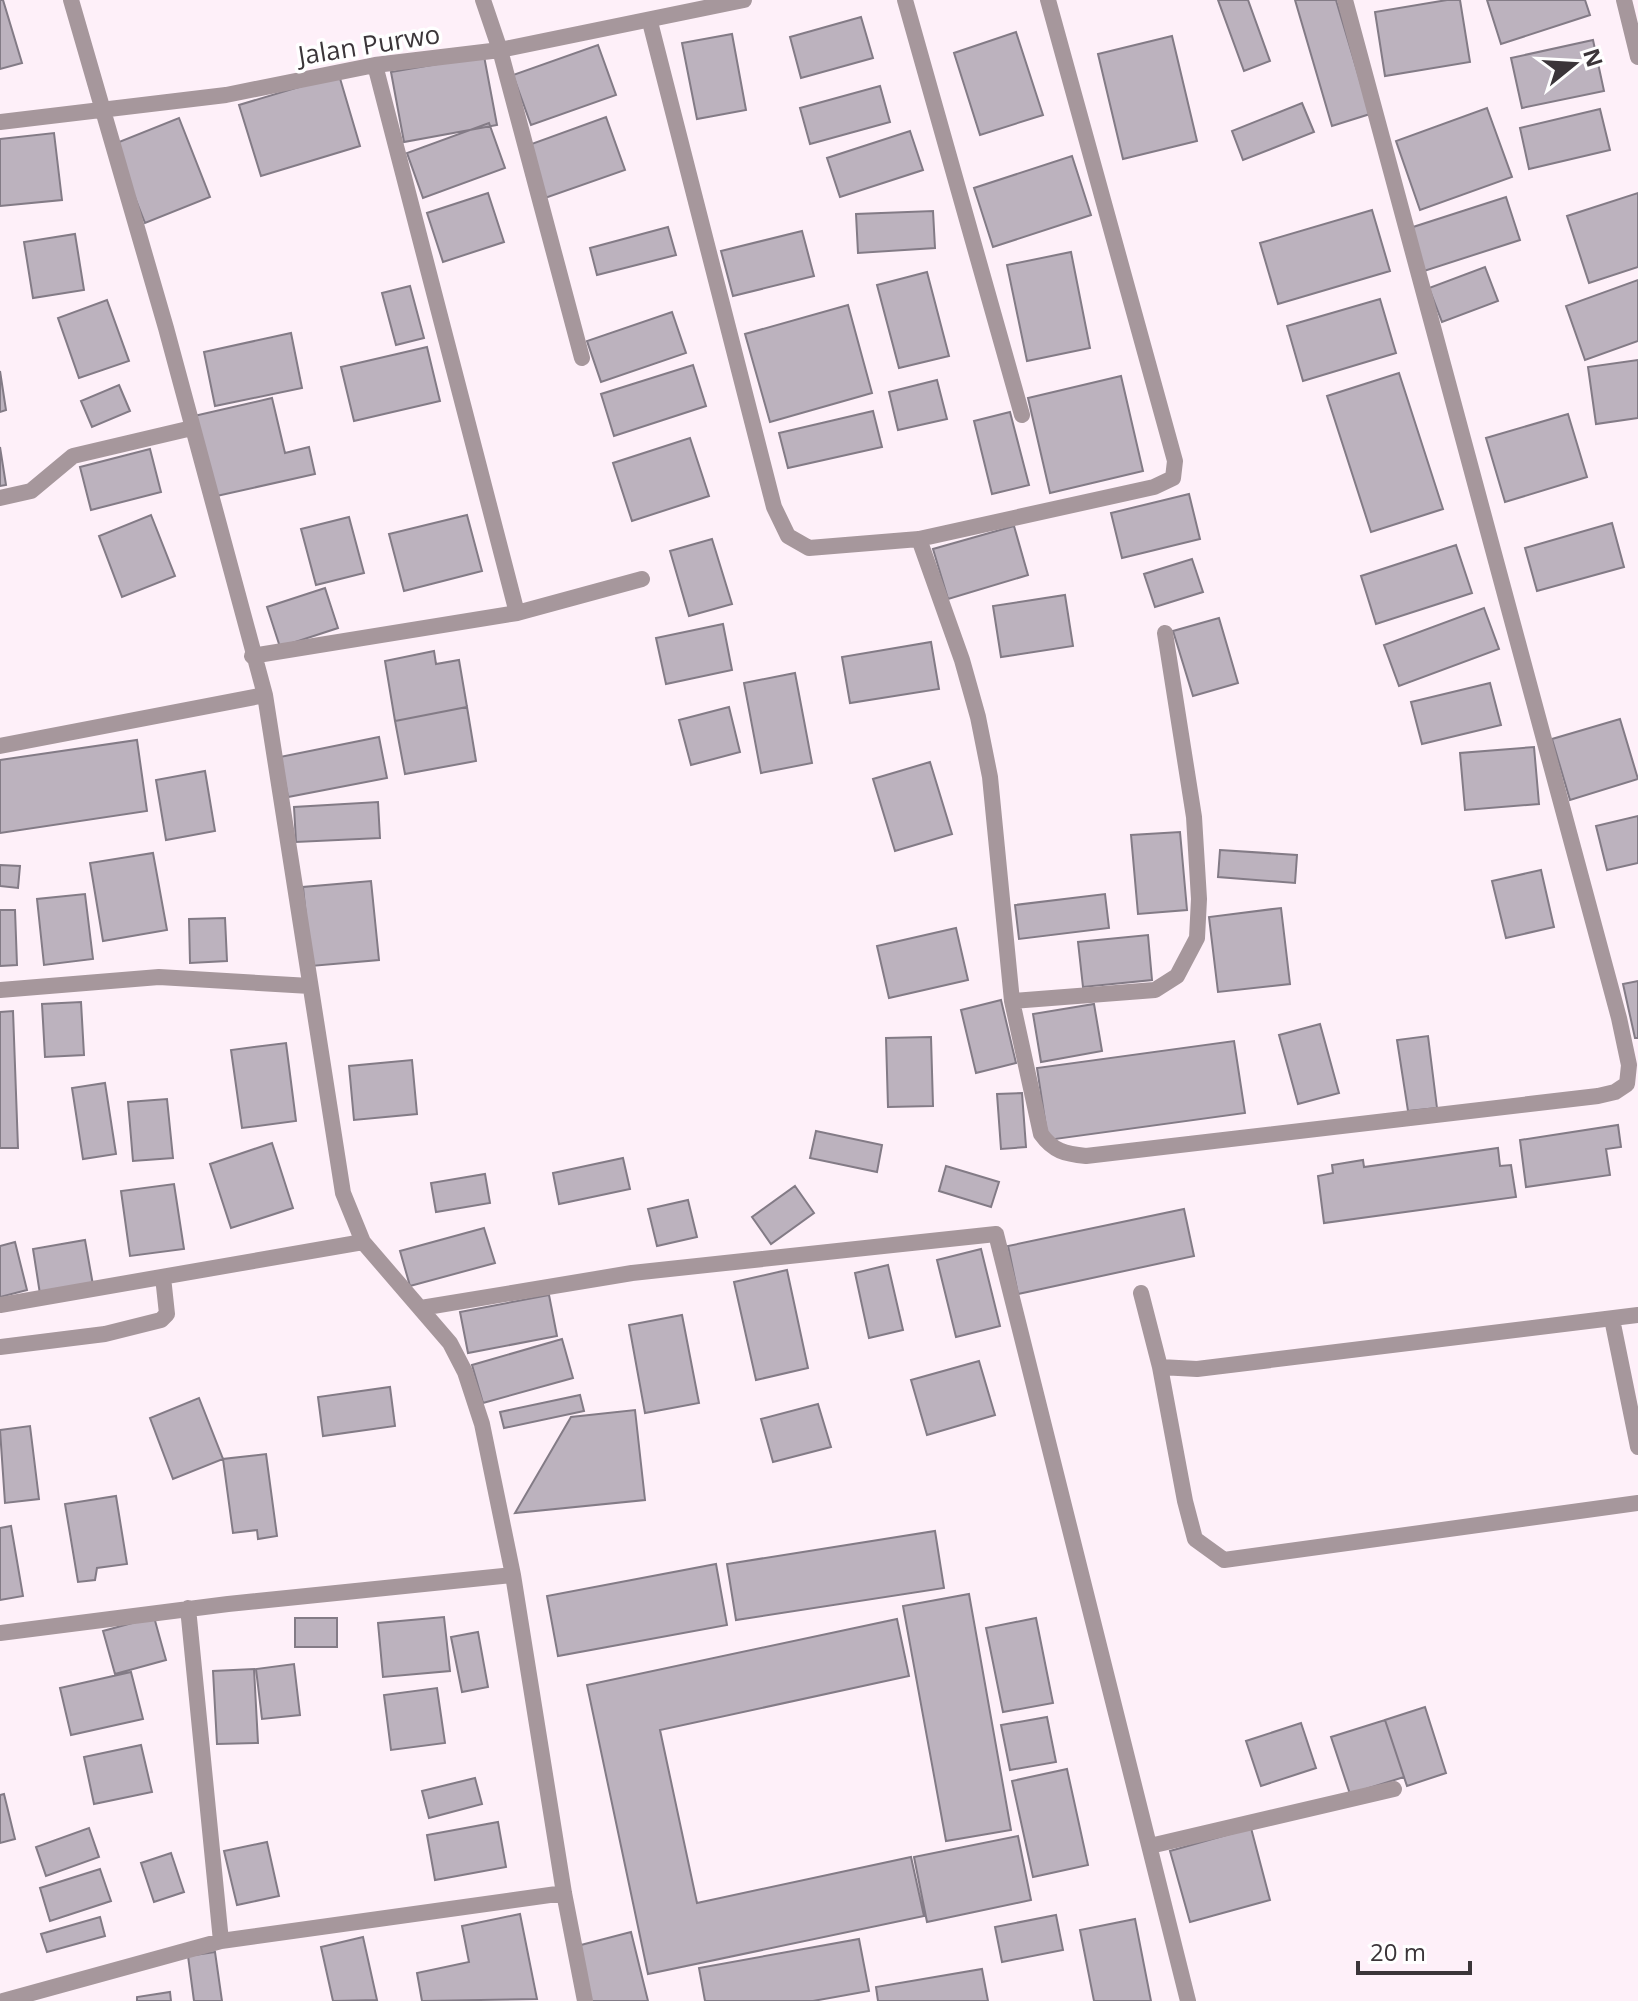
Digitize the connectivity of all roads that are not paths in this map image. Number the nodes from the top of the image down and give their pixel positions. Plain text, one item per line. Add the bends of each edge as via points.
1 (71, 0) edge
2 (483, 0) edge
3 (744, 0) edge
4 (905, 0) edge
5 (1048, 0) edge
6 (1345, 0) edge
7 (1624, 0) edge
8 (650, 22) junction
9 (500, 50) junction
10 (1638, 57) edge
11 (375, 65) junction
12 (104, 111) junction
13 (0, 122) edge
14 (582, 358) dead end
15 (1022, 415) dead end
16 (192, 428) junction
17 (0, 498) edge
18 (919, 539) junction
19 (642, 579) dead end
20 (517, 613) junction
21 (1165, 633) dead end
22 (252, 656) junction
23 (265, 695) junction
24 (0, 746) edge
25 (310, 986) junction
26 (0, 990) edge
27 (1012, 1001) junction
28 (1634, 1075) edge
29 (363, 1242) junction
30 (163, 1277) junction
31 (1141, 1293) dead end
32 (0, 1305) edge
33 (421, 1308) junction
34 (1638, 1315) edge
35 (1612, 1319) junction
36 (0, 1347) edge
37 (1160, 1367) junction
38 (1638, 1447) edge
39 (1638, 1503) edge
40 (513, 1575) junction
41 (188, 1608) junction
42 (0, 1633) edge
43 (1394, 1789) dead end
44 (1150, 1846) junction
45 (564, 1893) junction
46 (221, 1941) junction
47 (3, 2001) edge
48 (585, 2001) edge
49 (1188, 2001) edge

1 - 12 street
2 - 9 street
3 - 8 street, Jalan Purwo
4 - 15 street
5 - 18 street via 1175,471 1169,481 1154,487
6 - 28 street
7 - 10 street
8 - 9 street, Jalan Purwo
8 - 18 street via 782,525 794,541 809,548
9 - 11 street, Jalan Purwo
9 - 14 street
11 - 12 street, Jalan Purwo via 226,95
11 - 20 street
12 - 13 street, Jalan Purwo
12 - 16 street
16 - 17 street via 73,456 31,491
16 - 22 street
18 - 27 street via 962,660 990,777
19 - 20 street
20 - 22 street
21 - 27 street via 1194,817 1197,938 1177,976 1155,990
22 - 23 street
23 - 24 street
23 - 25 street
25 - 26 street via 159,977
25 - 29 street via 343,1193
27 - 28 street via 1041,1134 1058,1152 1072,1155 1598,1096 1615,1092
29 - 30 street
29 - 33 street
30 - 32 street
30 - 36 street via 167,1314 161,1320 105,1334
31 - 37 street
33 - 40 street via 450,1343 465,1372 482,1424
33 - 44 street via 632,1273 996,1234
34 - 35 street
35 - 37 street via 1197,1369
35 - 38 street
37 - 39 street via 1195,1539 1224,1560
40 - 41 street
40 - 45 street
41 - 42 street
41 - 46 street
43 - 44 street
44 - 49 street
45 - 46 street
45 - 48 street
46 - 47 street

